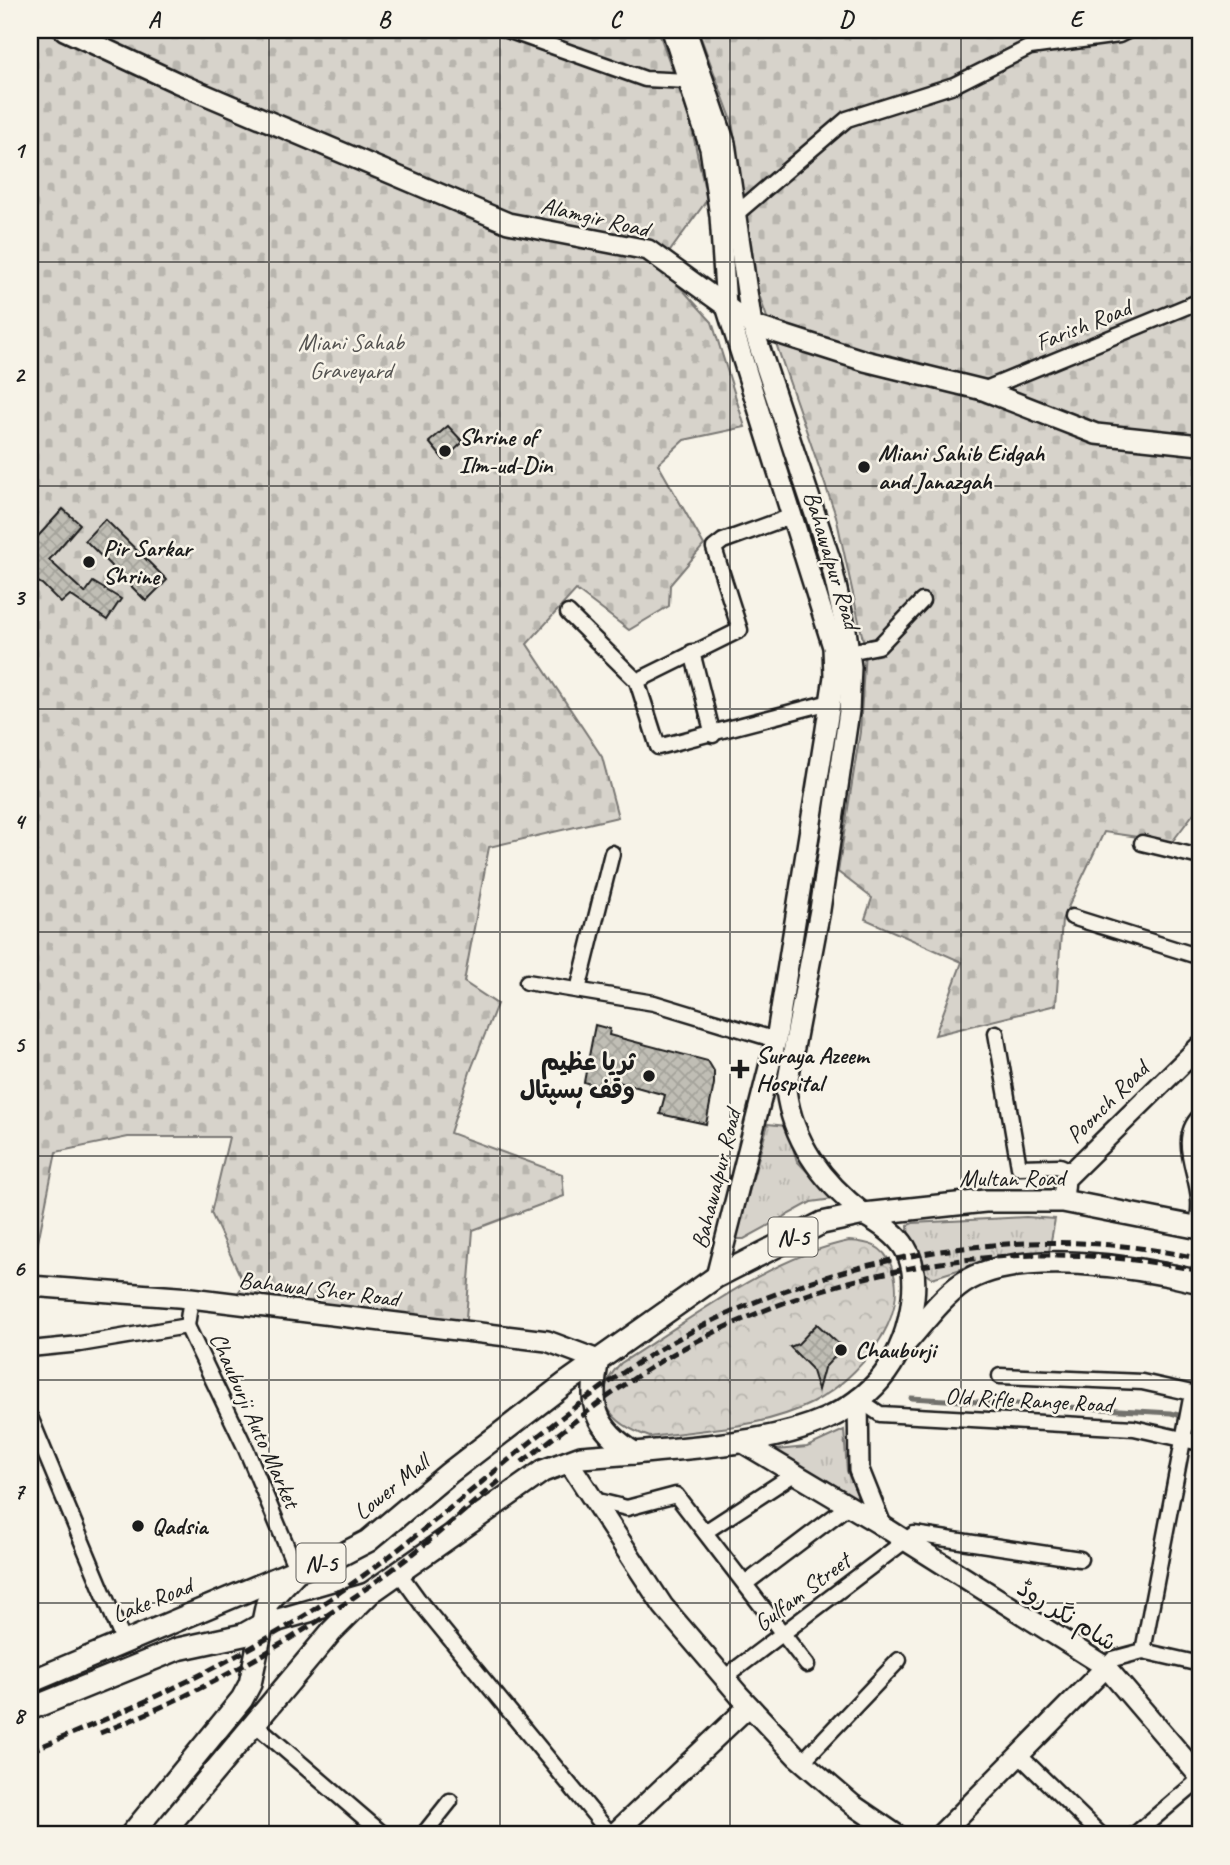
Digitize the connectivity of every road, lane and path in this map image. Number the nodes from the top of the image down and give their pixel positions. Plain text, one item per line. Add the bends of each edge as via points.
1 (64, 30) edge
2 (507, 30) edge
3 (672, 30) edge
4 (686, 30) edge
5 (1129, 30) edge
6 (689, 81) junction
7 (736, 214) junction
8 (1200, 301) edge
9 (726, 306) junction
10 (752, 325) junction
11 (983, 390) junction
12 (1200, 445) edge
13 (792, 516) junction
14 (922, 601) dead end
15 (568, 613) dead end
16 (692, 652) junction
17 (849, 652) junction
18 (637, 681) junction
19 (830, 702) junction
20 (713, 734) junction
21 (1142, 843) dead end
22 (612, 853) dead end
23 (1200, 857) edge
24 (1072, 917) dead end
25 (1200, 957) edge
26 (527, 982) dead end
27 (578, 990) junction
28 (996, 1032) dead end
29 (776, 1040) junction
30 (1200, 1046) edge
31 (1200, 1116) edge
32 (1072, 1171) junction
33 (1063, 1201) junction
34 (864, 1214) junction
35 (1199, 1228) edge
36 (716, 1277) junction
37 (1200, 1282) edge
38 (30, 1286) edge
39 (191, 1297) junction
40 (187, 1326) junction
41 (903, 1346) junction
42 (30, 1349) edge
43 (598, 1360) junction
44 (1000, 1376) dead end
45 (858, 1399) junction
46 (30, 1418) edge
47 (1186, 1434) junction
48 (740, 1441) junction
49 (1200, 1443) edge
50 (634, 1453) junction
51 (568, 1461) junction
52 (794, 1474) junction
53 (594, 1500) junction
54 (848, 1506) junction
55 (881, 1525) junction
56 (705, 1532) junction
57 (905, 1540) junction
58 (1080, 1559) dead end
59 (296, 1571) junction
60 (399, 1573) junction
61 (745, 1584) junction
62 (370, 1593) junction
63 (261, 1625) junction
64 (783, 1633) junction
65 (123, 1640) junction
66 (1143, 1651) junction
67 (900, 1660) dead end
68 (1200, 1664) edge
69 (807, 1665) dead end
70 (1106, 1667) junction
71 (724, 1678) junction
72 (30, 1682) edge
73 (749, 1706) junction
74 (30, 1709) edge
75 (255, 1724) junction
76 (1019, 1755) junction
77 (802, 1762) junction
78 (1200, 1778) edge
79 (450, 1801) dead end
80 (131, 1835) edge
81 (161, 1835) edge
82 (384, 1835) edge
83 (423, 1835) edge
84 (612, 1835) edge
85 (897, 1835) edge
86 (940, 1835) edge
87 (1101, 1835) edge
88 (1134, 1835) edge

1 - 9 main road, Alamgir Road via 509,223 648,250
2 - 6 street via 645,79
3 - 6 main road, Bahawalpur Road
4 - 7 main road, Bahawalpur Road via 725,143
5 - 7 street via 1030,47 954,85 847,119
6 - 9 main road, Bahawalpur Road via 710,148
7 - 10 main road, Bahawalpur Road
8 - 11 street, Farish Road
9 - 10 main road, Alamgir Road
9 - 13 main road, Bahawalpur Road
10 - 11 main road, Alamgir Road via 865,361
10 - 17 main road, Bahawalpur Road via 823,537
11 - 12 main road, Alamgir Road via 1096,434
13 - 16 street via 714,548 740,630
13 - 19 main road, Bahawalpur Road via 833,647
14 - 17 street via 878,646
15 - 18 street
16 - 18 street
16 - 20 street
17 - 34 main road, Bahawalpur Road via 849,711 820,910 786,1090 791,1116 816,1168
18 - 20 street via 658,747
19 - 20 street
19 - 29 main road, Bahawalpur Road
21 - 23 street
22 - 27 street
24 - 25 street
26 - 27 street
27 - 29 street via 653,1003
28 - 32 street via 1019,1167 1060,1166
29 - 36 main road, Bahawalpur Road
30 - 32 main road, Poonch Road
31 - 35 street via 1188,1142 1199,1199
32 - 33 main road, Poonch Road via 1063,1186
33 - 34 main road, Multan Road / N-5 via 985,1201
33 - 35 main road, Multan Road / N-5
34 - 36 main road, N-5 via 822,1223
34 - 41 main road, N-5 via 896,1236 916,1272
36 - 43 main road, N-5
37 - 41 main road, N-5 via 1069,1262 996,1270 961,1284
38 - 39 main road, Bahawal Sher Road
39 - 40 street
39 - 43 main road, Bahawal Sher Road via 547,1341
40 - 42 street
40 - 59 street, Chauburji Auto Market via 246,1449
41 - 45 main road, N-5 via 883,1375
43 - 50 main road via 593,1385 596,1413 612,1437
43 - 59 main road, Lower Mall / N-5 via 368,1541
44 - 47 street via 1142,1382 1192,1393
45 - 47 street, Old Rifle Range Road via 880,1413
45 - 48 main road, N-5 via 798,1432
45 - 55 main road via 859,1470
46 - 65 street
47 - 49 street, Old Rifle Range Road
47 - 66 street
48 - 50 main road, N-5
48 - 52 main road, شام نگر روڈ
50 - 51 main road, N-5
51 - 53 main road
51 - 60 main road, N-5 via 543,1471
52 - 54 main road, شام نگر روڈ
52 - 56 street
53 - 56 street via 628,1508 676,1495
53 - 71 main road via 663,1606
54 - 55 main road, شام نگر روڈ
54 - 61 street
55 - 57 main road, شام نگر روڈ
56 - 61 street
57 - 58 street via 927,1534
57 - 64 street, Gulfam Street
57 - 70 main road, شام نگر روڈ
59 - 63 main road, Lower Mall / N-5 via 267,1603
59 - 65 main road, Lake Road
60 - 62 main road, N-5
60 - 84 street
61 - 64 street
62 - 63 main road
62 - 75 main road, N-5
63 - 74 main road via 243,1634 178,1649
63 - 80 main road, Lower Mall / N-5 via 243,1699
64 - 69 street
64 - 71 street, Gulfam Street
65 - 72 main road, Lake Road
66 - 68 street
66 - 70 street via 1113,1660
67 - 77 street
70 - 76 main road
70 - 78 main road, شام نگر روڈ
71 - 73 main road
73 - 77 main road
73 - 84 main road
75 - 81 main road, N-5
75 - 82 street
76 - 86 main road
76 - 87 street
77 - 85 main road
78 - 88 street
79 - 83 street

